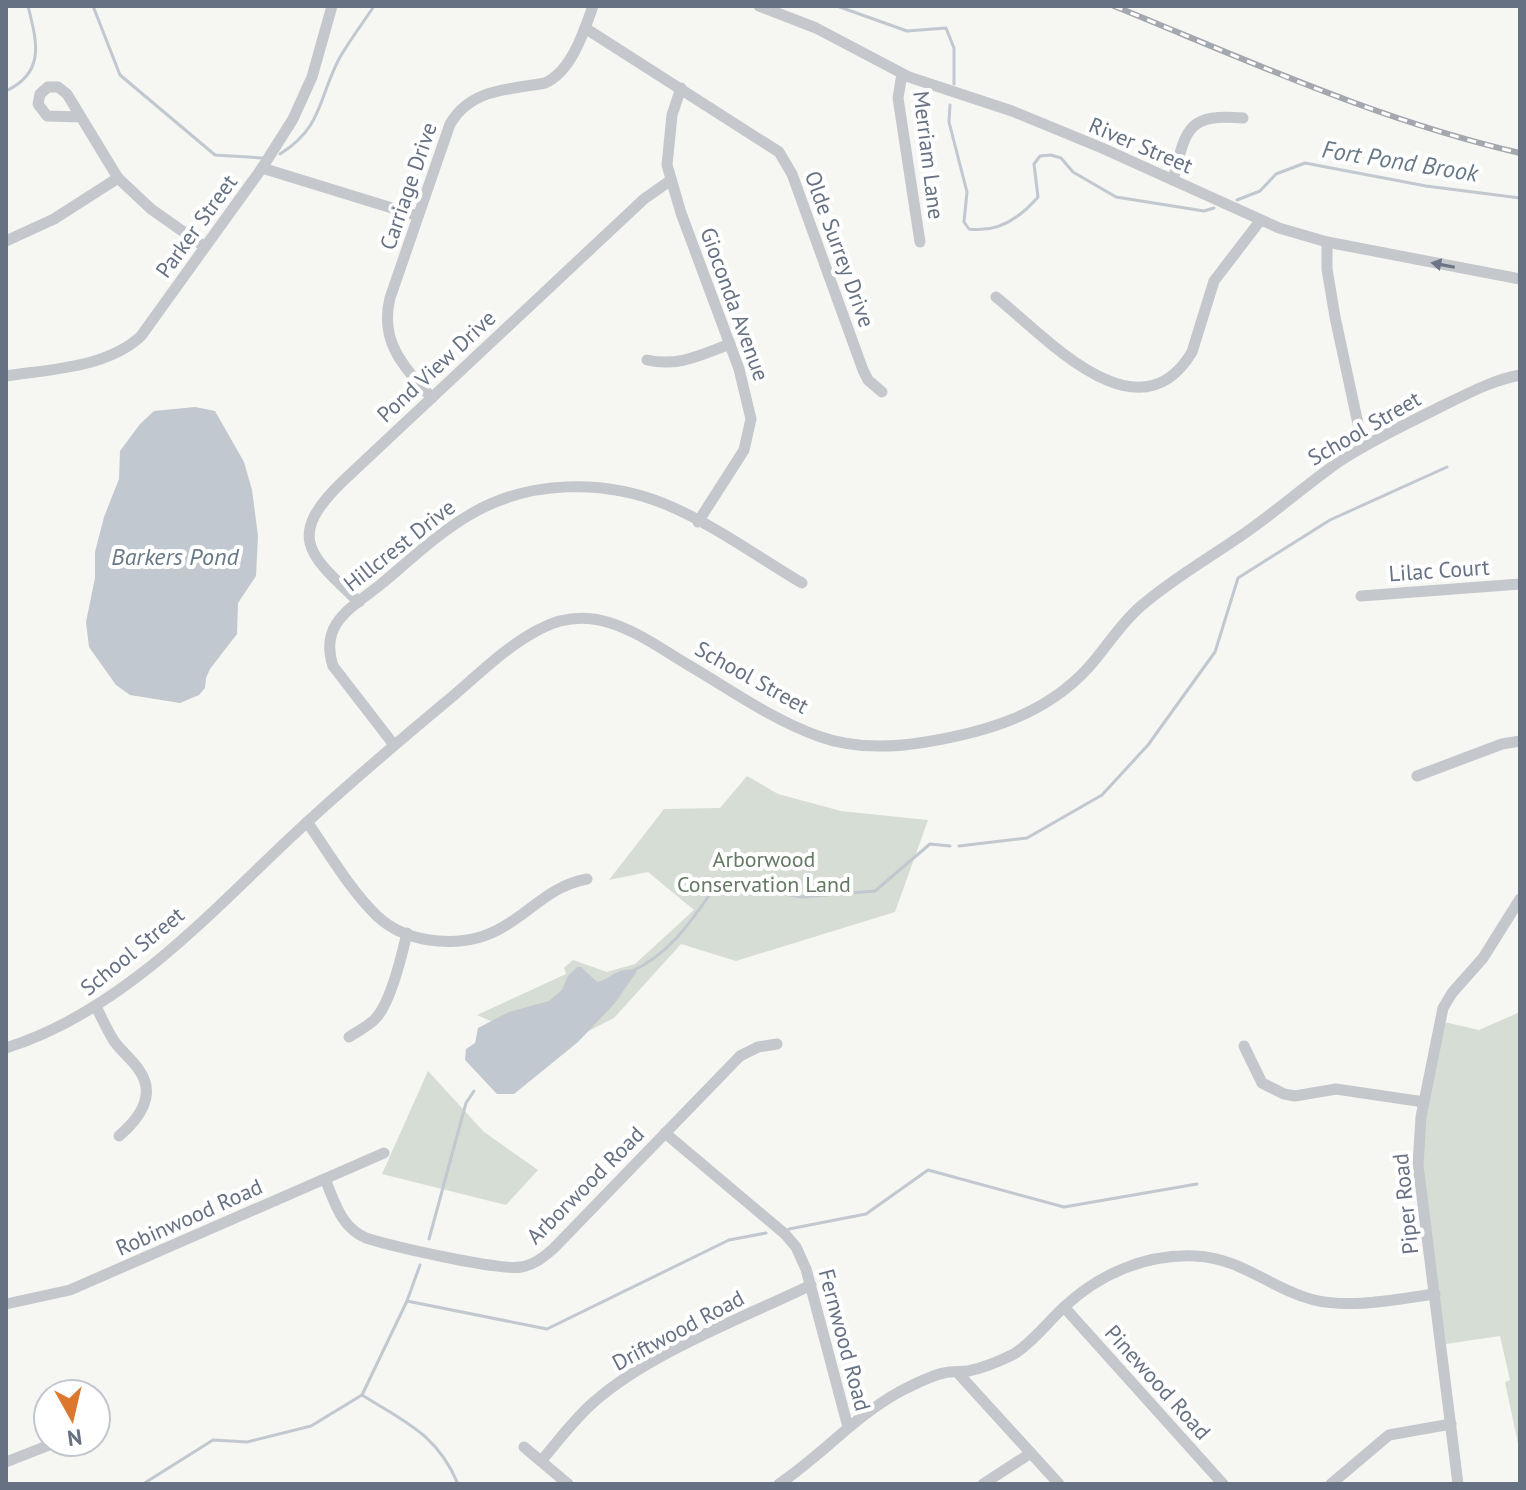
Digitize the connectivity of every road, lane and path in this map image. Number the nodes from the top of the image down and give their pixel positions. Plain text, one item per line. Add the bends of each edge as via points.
1 (332, 6) edge
2 (593, 6) edge
3 (759, 6) edge
4 (585, 28) junction
5 (902, 74) junction
6 (681, 88) junction
7 (81, 117) dead end
8 (1243, 118) dead end
9 (262, 168) junction
10 (118, 178) junction
11 (671, 180) junction
12 (1173, 180) junction
13 (418, 216) junction
14 (1260, 221) junction
15 (6, 241) edge
16 (920, 242) dead end
17 (1327, 242) junction
18 (205, 247) junction
19 (1520, 279) edge
20 (996, 297) dead end
21 (730, 344) junction
22 (647, 360) dead end
23 (1520, 375) edge
24 (6, 376) edge
25 (882, 392) dead end
26 (432, 398) junction
27 (1363, 447) junction
28 (698, 522) junction
29 (802, 583) dead end
30 (1520, 584) edge
31 (1361, 596) dead end
32 (359, 602) junction
33 (1520, 741) edge
34 (394, 745) junction
35 (1417, 776) dead end
36 (307, 822) junction
37 (587, 879) dead end
38 (1520, 899) edge
39 (407, 933) junction
40 (96, 1007) junction
41 (349, 1037) dead end
42 (777, 1044) dead end
43 (1244, 1046) dead end
44 (6, 1048) edge
45 (1424, 1102) junction
46 (665, 1133) junction
47 (119, 1136) dead end
48 (384, 1153) dead end
49 (325, 1179) junction
50 (811, 1285) junction
51 (1435, 1294) junction
52 (6, 1304) edge
53 (1064, 1307) junction
54 (957, 1372) junction
55 (1451, 1424) junction
56 (848, 1427) junction
57 (524, 1447) dead end
58 (32, 1452) edge
59 (1031, 1453) junction
60 (542, 1460) junction
61 (6, 1462) edge
62 (568, 1484) edge
63 (779, 1484) edge
64 (983, 1484) edge
65 (1059, 1484) edge
66 (1223, 1484) edge
67 (1331, 1484) edge
68 (1458, 1484) edge

1 - 9 street, Parker Street via 300,105
2 - 4 street, Carriage Drive
3 - 5 street, River Street via 816,28
4 - 6 street, Olde Surrey Drive
4 - 13 street, Carriage Drive via 555,78 479,95 460,109
5 - 12 street, River Street via 1012,111
5 - 16 street, Merriam Lane via 898,98
6 - 11 street, Gioconda Avenue via 667,147
6 - 25 street, Olde Surrey Drive via 784,158 863,370
7 - 10 street
8 - 12 street via 1215,115 1192,126
9 - 13 street
9 - 18 street, Parker Street
10 - 15 street via 54,219
10 - 18 street
11 - 21 street, Gioconda Avenue
11 - 26 street, Pond View Drive via 644,199
12 - 14 street, River Street
13 - 26 street, Carriage Drive via 390,298 387,325 396,356
14 - 17 street, River Street
14 - 20 street via 1214,281 1186,363 1160,382 1125,388 1097,377
19 -> 17 street, River Street
17 - 27 street via 1337,328
18 - 24 street, Parker Street via 129,346 94,361
21 - 22 street via 679,363
21 - 28 street, Gioconda Avenue via 748,400 750,428 738,461
23 - 27 street, School Street via 1484,386
26 - 32 street, Pond View Drive via 323,500 313,516 313,553
27 - 34 street, School Street via 1148,600 1076,680 1018,719 910,744 835,741 765,710 631,629 582,618 556,621 534,632
28 - 29 street, Hillcrest Drive
28 - 32 street, Hillcrest Drive via 659,502 615,490 532,491 470,514
30 - 31 street, Lilac Court
32 - 34 street, Hillcrest Drive via 332,630 329,655 337,673
33 - 35 street
34 - 36 street, School Street
36 - 39 street via 377,917
36 - 40 street, School Street via 223,903
37 - 39 street via 552,891 483,937 453,942
38 - 45 street, Piper Road via 1483,958 1445,1004
39 - 41 street via 381,1012
40 - 44 street, School Street via 56,1030
40 - 47 street via 145,1080 142,1112
42 - 46 street, Arborwood Road via 740,1056
43 - 45 street via 1262,1083 1284,1094 1336,1089
45 - 51 street, Piper Road via 1419,1172
46 - 49 street, Arborwood Road via 548,1254 516,1268 359,1235 343,1222
46 - 50 street, Fernwood Road via 791,1241
48 - 49 street, Robinwood Road
49 - 52 street, Robinwood Road via 70,1290
50 - 56 street, Fernwood Road
50 - 60 street, Driftwood Road via 618,1384 584,1412
51 - 53 street via 1362,1302 1314,1300 1216,1258 1170,1256 1116,1271
51 - 55 street, Piper Road
53 - 54 street via 1014,1353
53 - 66 street, Pinewood Road
54 - 56 street via 912,1386
54 - 59 street
55 - 67 street via 1389,1435
55 - 68 street, Piper Road
56 - 63 street
57 - 60 street
58 - 61 street
59 - 64 street
59 - 65 street
60 - 62 street

